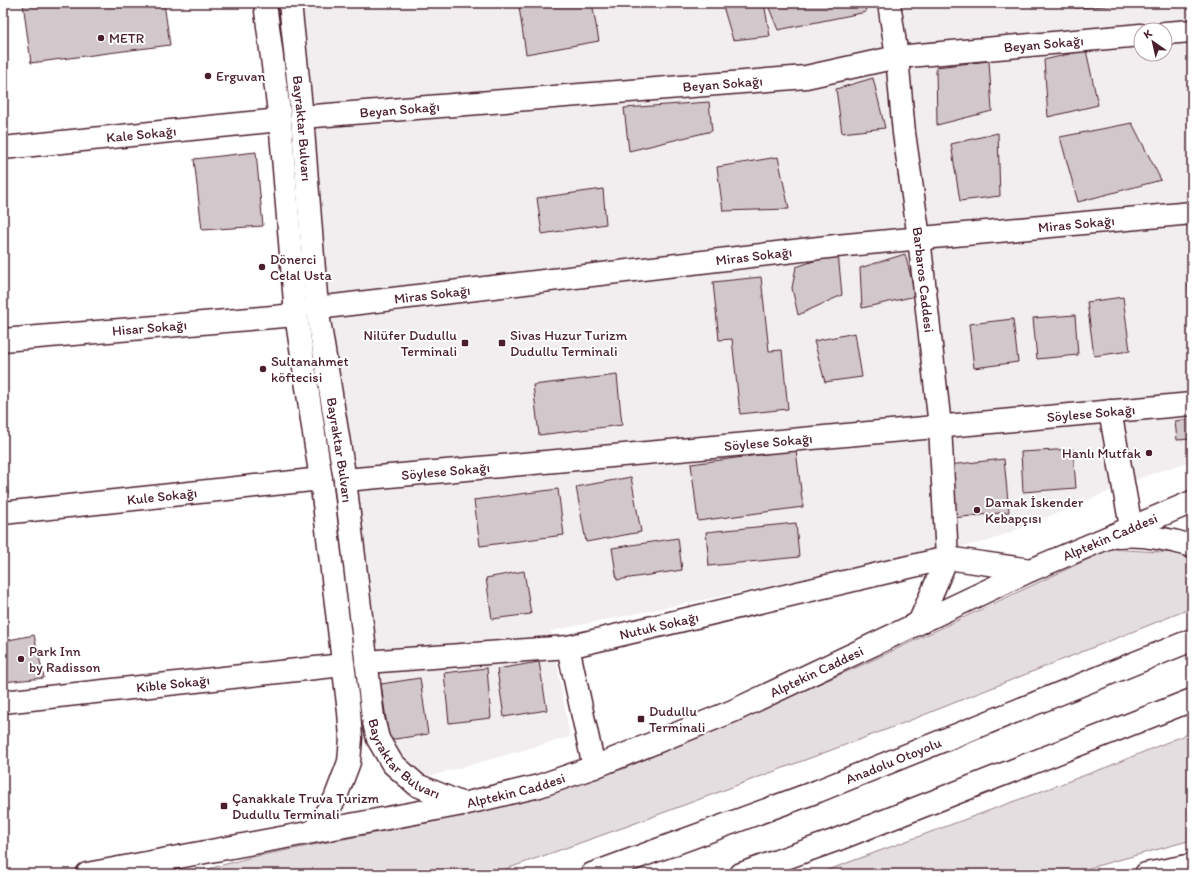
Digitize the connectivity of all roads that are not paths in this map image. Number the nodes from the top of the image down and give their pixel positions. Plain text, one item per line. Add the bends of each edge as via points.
1 (265, 3) edge
2 (290, 3) edge
3 (889, 3) edge
4 (1192, 31) edge
5 (1173, 32) edge
6 (1133, 36) edge
7 (897, 57) junction
8 (302, 117) junction
9 (280, 120) junction
10 (3, 148) edge
11 (1192, 213) edge
12 (919, 238) junction
13 (317, 308) junction
14 (296, 315) junction
15 (3, 340) edge
16 (1192, 404) edge
17 (1110, 411) junction
18 (940, 426) junction
19 (321, 479) junction
20 (345, 480) junction
21 (1192, 502) edge
22 (3, 513) edge
23 (1122, 532) junction
24 (1192, 546) edge
25 (948, 558) junction
26 (1031, 570) junction
27 (919, 623) junction
28 (1192, 640) edge
29 (568, 647) junction
30 (366, 662) junction
31 (343, 665) junction
32 (1192, 700) edge
33 (3, 702) edge
34 (594, 767) junction
35 (463, 804) junction
36 (314, 831) junction
37 (1192, 865) edge
38 (87, 874) edge
39 (592, 874) edge
40 (741, 874) edge
41 (1146, 874) edge

1 - 9 main road, Bayraktar Bulvarı
2 - 8 main road, Bayraktar Bulvarı
3 - 7 main road, Barbaros Caddesi
4 - 5 main road
6 - 7 main road, Beyan Sokağı
7 - 8 main road, Beyan Sokağı via 806,77
7 - 12 main road, Barbaros Caddesi via 904,133
8 - 13 main road, Bayraktar Bulvarı
9 - 10 main road, Kale Sokağı
9 - 14 main road, Bayraktar Bulvarı
11 - 12 main road, Miras Sokağı
12 - 13 main road, Miras Sokağı
12 - 18 main road, Barbaros Caddesi
13 - 20 main road, Bayraktar Bulvarı
14 - 15 main road, Hisar Sokağı
14 - 19 main road, Bayraktar Bulvarı
16 - 17 main road, Söylese Sokağı
17 - 18 main road, Söylese Sokağı
17 - 23 main road
18 - 20 main road, Söylese Sokağı
18 - 25 main road, Barbaros Caddesi
19 - 22 main road, Kule Sokağı
19 - 31 main road, Bayraktar Bulvarı
20 - 30 main road, Bayraktar Bulvarı
21 - 23 main road, Alptekin Caddesi
23 - 24 main road
23 - 26 main road, Alptekin Caddesi
25 - 26 main road
25 - 27 main road
25 - 29 main road, Nutuk Sokağı
26 - 27 main road, Alptekin Caddesi
27 - 34 main road, Alptekin Caddesi via 733,711
28 - 39 main road, Anadolu Otoyolu via 818,791
29 - 30 main road, Nutuk Sokağı
29 - 34 main road
30 - 35 main road, Bayraktar Bulvarı via 376,732 392,763 417,785
31 - 33 main road, Kible Sokağı
31 - 36 main road, Bayraktar Bulvarı via 350,731 349,762 335,799
32 - 40 main road via 836,840
34 - 35 main road, Alptekin Caddesi via 539,786
35 - 36 main road, Alptekin Caddesi
36 - 38 main road, Alptekin Caddesi
37 - 41 main road

